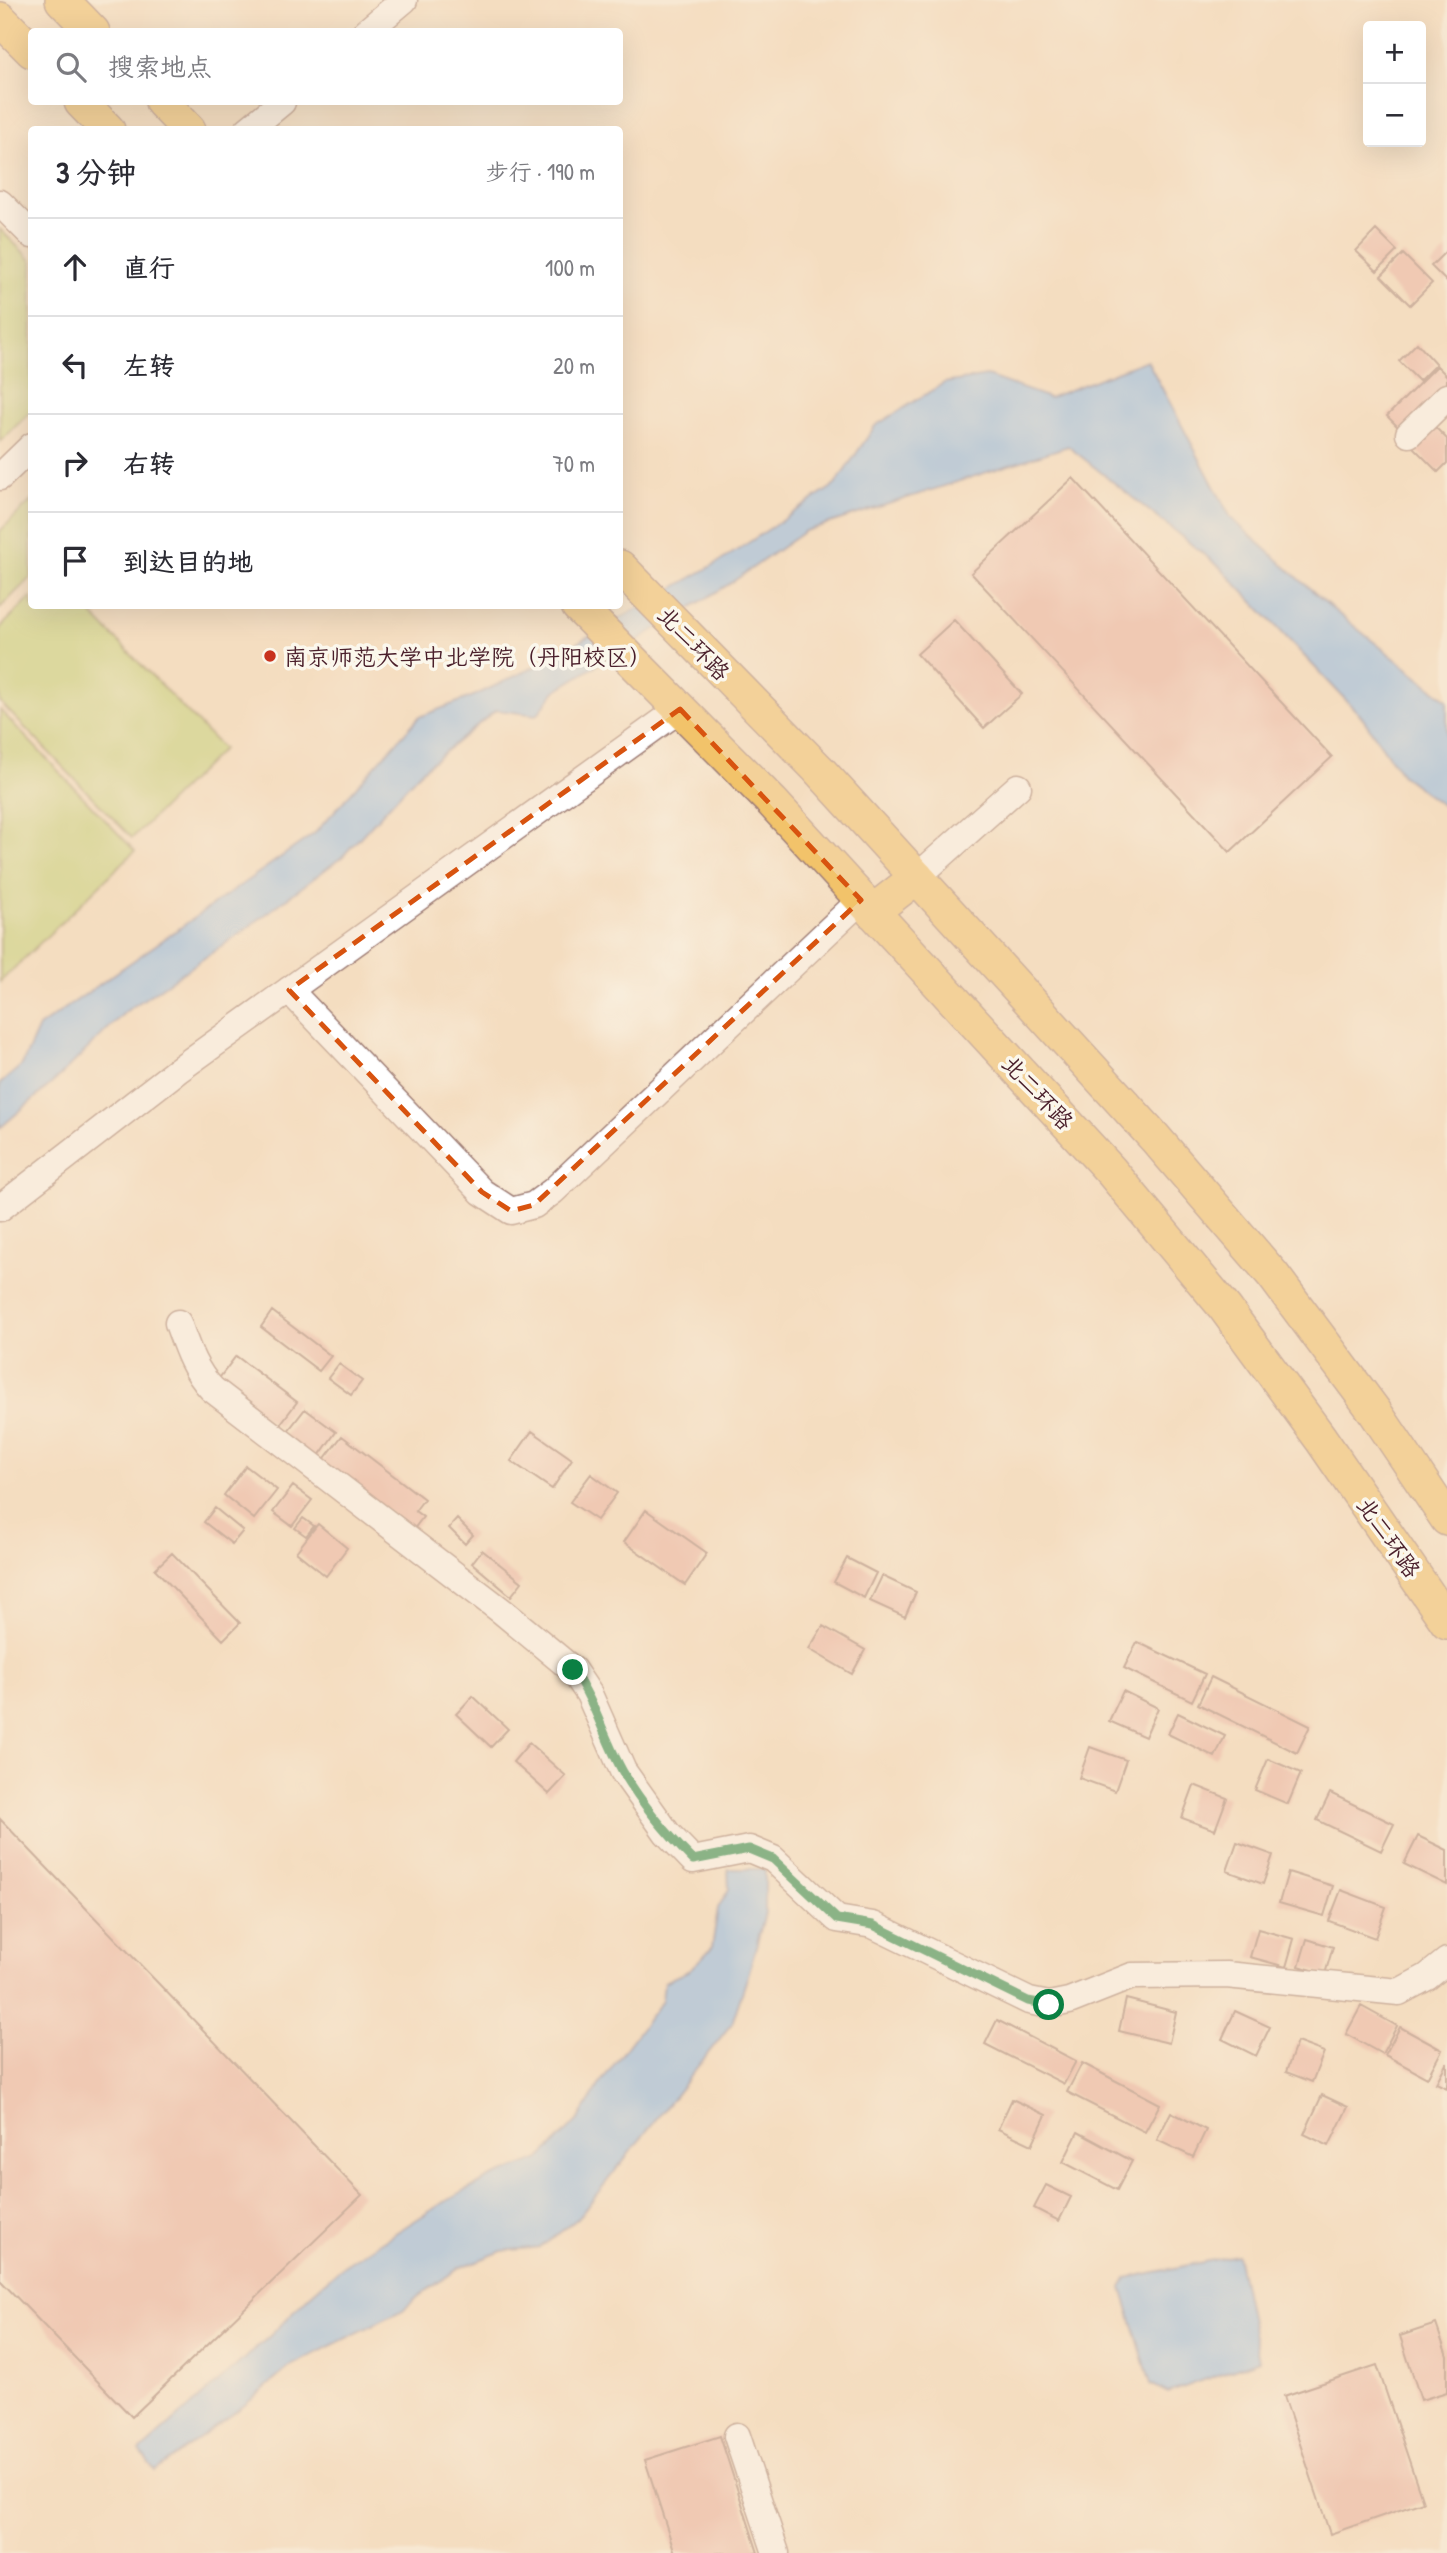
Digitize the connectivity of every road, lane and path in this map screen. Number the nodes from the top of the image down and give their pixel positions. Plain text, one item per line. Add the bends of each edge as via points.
1 (62, 0) edge
2 (404, 0) edge
3 (0, 19) edge
4 (89, 28) edge
5 (371, 28) edge
6 (28, 47) edge
7 (84, 105) edge
8 (165, 105) edge
9 (278, 105) edge
10 (104, 126) edge
11 (185, 126) edge
12 (253, 126) edge
13 (0, 203) edge
14 (28, 231) edge
15 (1447, 397) edge
16 (1409, 434) dead end
17 (28, 450) edge
18 (0, 477) edge
19 (623, 570) edge
20 (588, 616) edge
21 (680, 709) junction
22 (1018, 787) dead end
23 (917, 877) junction
24 (867, 906) junction
25 (289, 990) junction
26 (0, 1208) edge
27 (178, 1323) dead end
28 (1447, 1519) edge
29 (1447, 1622) edge
30 (1447, 1961) edge
31 (737, 2437) dead end
32 (776, 2553) edge

1 - 4 main road
2 - 5 street
3 - 6 main road
7 - 10 main road
8 - 11 main road
9 - 12 street
13 - 14 street
15 - 16 street
17 - 18 street
19 - 23 main road, 北二环路
20 - 21 main road, 北二环路
21 - 24 main road, 北二环路
21 - 25 street
22 - 23 street
23 - 24 main road
23 - 28 main road, 北二环路 via 1273,1275 1375,1412
24 - 25 street via 553,1191 534,1205 511,1211 482,1192
24 - 29 main road, 北二环路 via 1111,1171 1225,1308
25 - 26 street
27 - 30 street via 191,1361 212,1390 573,1670 589,1694 623,1771 667,1833 693,1860 749,1849 773,1859 837,1919 873,1925 1028,2001 1049,2005 1132,1976 1226,1975 1399,1992
31 - 32 street

